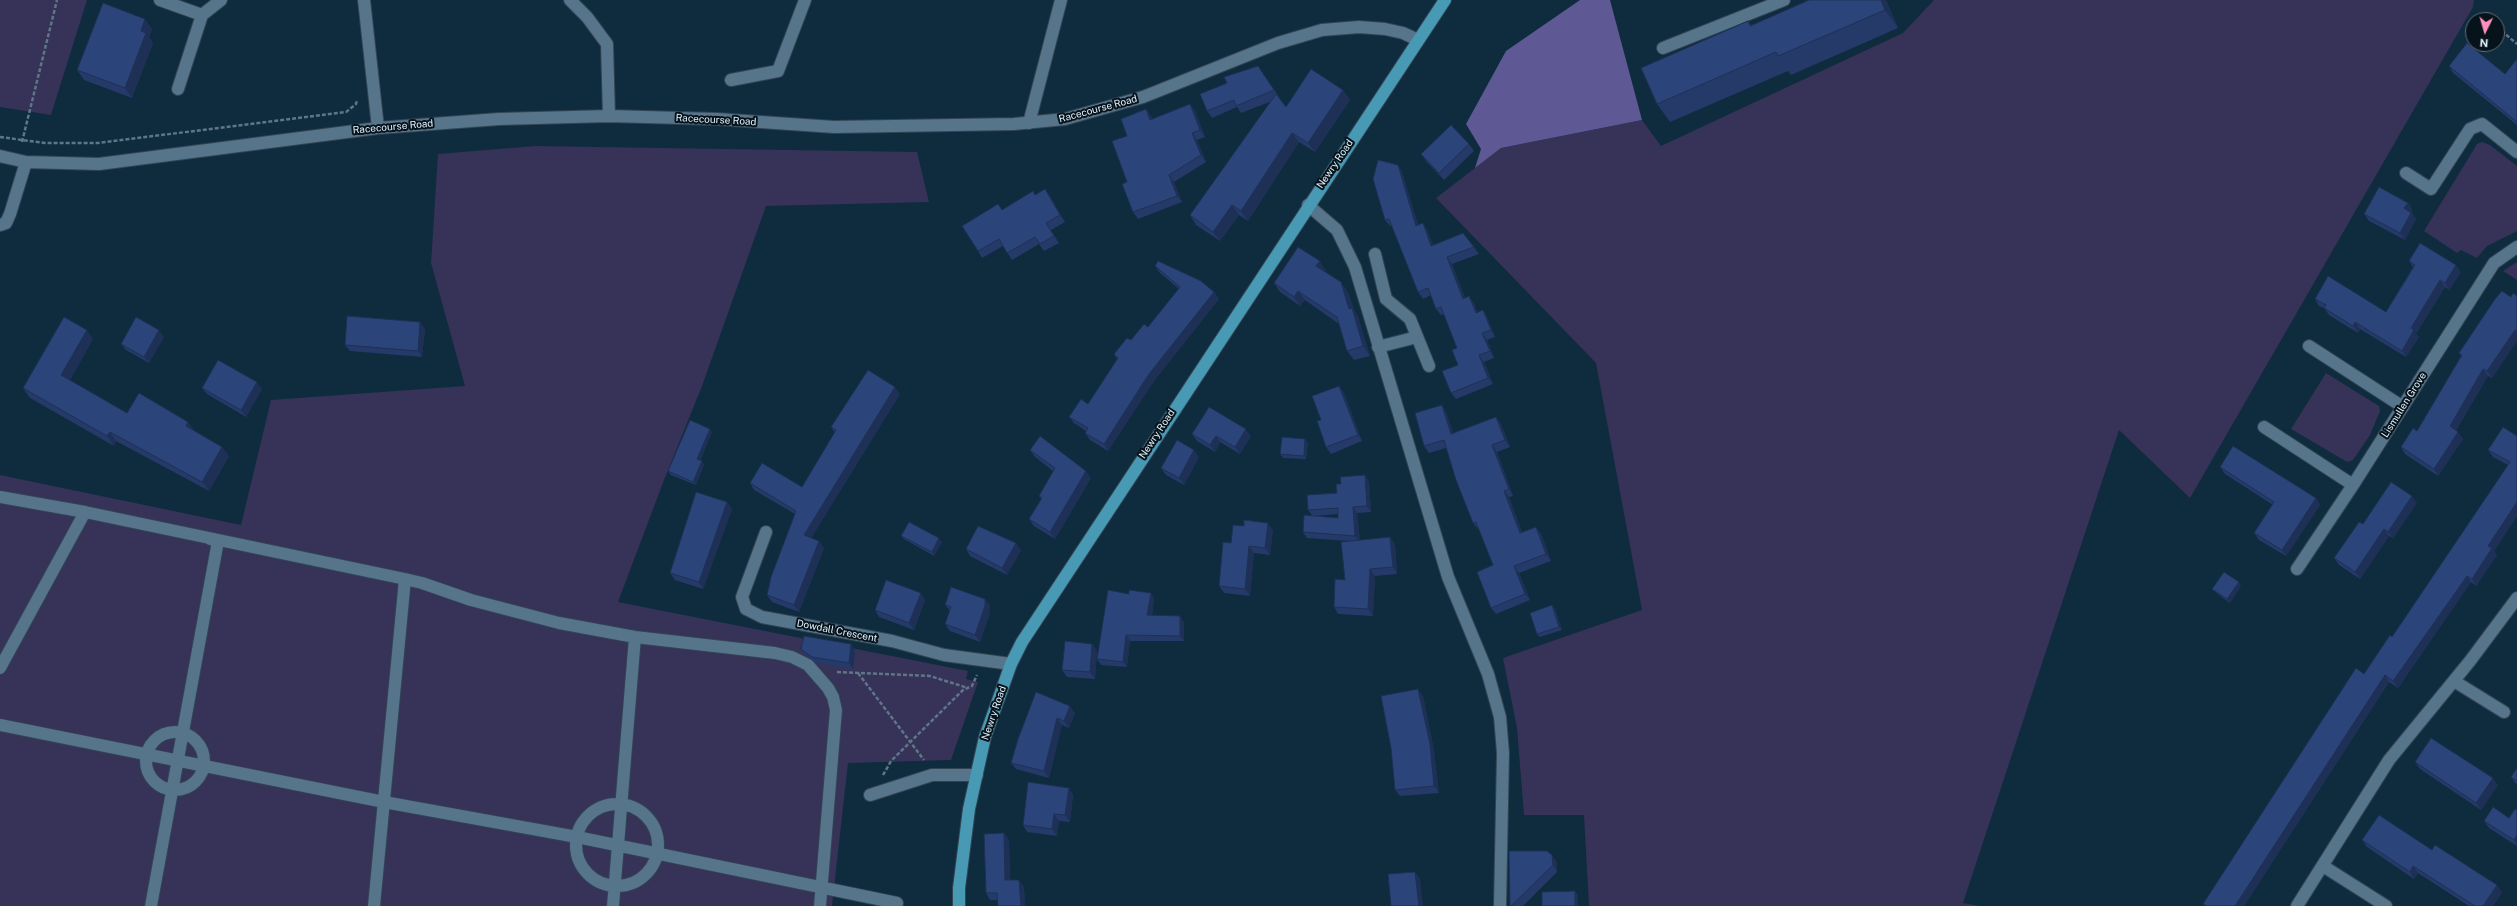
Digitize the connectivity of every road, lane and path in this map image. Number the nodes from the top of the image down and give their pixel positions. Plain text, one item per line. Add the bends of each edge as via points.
1 (57, 0) edge
2 (160, 0) edge
3 (221, 0) edge
4 (364, 0) edge
5 (570, 0) edge
6 (805, 0) edge
7 (1061, 0) edge
8 (1445, 0) edge
9 (1784, 0) edge
10 (202, 15) junction
11 (2505, 34) edge
12 (1418, 40) junction
13 (2517, 44) edge
14 (1663, 48) dead end
15 (732, 80) dead end
16 (178, 89) dead end
17 (359, 94) dead end
18 (609, 116) junction
19 (1029, 122) junction
20 (378, 128) junction
21 (0, 137) edge
22 (22, 140) junction
23 (2517, 152) edge
24 (0, 156) edge
25 (22, 161) junction
26 (2406, 173) dead end
27 (1308, 205) junction
28 (0, 225) edge
29 (2517, 247) edge
30 (1375, 254) dead end
31 (1417, 337) junction
32 (2309, 346) dead end
33 (1378, 347) junction
34 (1429, 366) dead end
35 (2403, 407) junction
36 (2264, 427) dead end
37 (2354, 485) junction
38 (0, 497) edge
39 (86, 512) junction
40 (766, 532) dead end
41 (207, 538) junction
42 (2297, 569) dead end
43 (405, 579) junction
44 (2517, 598) edge
45 (635, 637) junction
46 (983, 660) junction
47 (1011, 664) junction
48 (0, 668) edge
49 (815, 672) junction
50 (858, 673) junction
51 (2454, 681) junction
52 (968, 688) junction
53 (2504, 712) dead end
54 (0, 725) edge
55 (182, 733) junction
56 (910, 742) junction
57 (147, 754) junction
58 (177, 761) junction
59 (204, 766) junction
60 (932, 775) junction
61 (977, 775) junction
62 (172, 790) junction
63 (882, 791) junction
64 (870, 795) dead end
65 (384, 802) junction
66 (620, 805) junction
67 (577, 837) junction
68 (618, 846) junction
69 (657, 853) junction
70 (2323, 866) junction
71 (615, 886) junction
72 (822, 888) junction
73 (150, 906) edge
74 (374, 906) edge
75 (613, 906) edge
76 (820, 906) edge
77 (896, 906) edge
78 (959, 906) edge
79 (1500, 906) edge
80 (2297, 906) edge
81 (2386, 906) edge

1 - 22 path
2 - 10 street
3 - 10 street
4 - 20 street
5 - 18 street via 587,17 607,44
6 - 15 street via 778,71
7 - 19 street
8 - 12 main road, Newry Road
9 - 14 street
10 - 16 street
11 - 13 path
12 - 19 street, Racecourse Road via 1386,29 1359,27 1322,30 1278,43 1143,97 1065,119
12 - 27 main road, Newry Road
17 - 22 path via 356,104 346,112 98,143 45,143
18 - 19 street, Racecourse Road via 718,119 834,127
18 - 20 street, Racecourse Road via 499,119
20 - 25 street, Racecourse Road via 99,164
21 - 22 path
22 - 25 path
23 - 26 street via 2482,124 2470,129 2431,189
24 - 25 street, Racecourse Road
25 - 28 street via 10,214 6,223
27 - 33 street via 1337,230 1355,267
27 - 47 main road, Newry Road via 1038,615
29 - 35 street, Lismullen Grove via 2494,263
30 - 31 street via 1386,299 1410,319
31 - 33 street
31 - 34 street
32 - 35 street
33 - 79 street via 1448,578 1488,674 1500,717
35 - 37 street, Lismullen Grove
36 - 37 street
37 - 42 street, Lismullen Grove
38 - 39 street
39 - 41 street
39 - 48 street
40 - 46 street, Dowdall Crescent via 742,597 746,609 762,617 892,641 944,655
41 - 43 street
41 - 55 street via 218,541
43 - 45 street via 455,593 470,600 540,618
43 - 65 street
44 - 51 street
45 - 49 street via 775,653 792,658
45 - 66 street
46 - 47 street, Dowdall Crescent
46 - 52 path via 972,686
47 - 61 main road, Newry Road via 985,737
49 - 50 path
49 - 72 street via 833,697 836,710
50 - 52 path via 930,676
50 - 56 path
51 - 53 street
51 - 70 street via 2389,760
52 - 56 path
54 - 57 street
55 - 57 street via 164,734 151,746
55 - 58 street
55 - 59 street via 190,736 202,749
56 - 60 path
56 - 63 path via 884,771
57 - 58 street
57 - 62 street via 149,773 162,787
58 - 59 street
58 - 62 street
59 - 62 street via 196,781 184,788
59 - 65 street
60 - 61 street
60 - 63 street
61 - 78 main road, Newry Road via 969,809
62 - 73 street
63 - 64 street
65 - 67 street
65 - 74 street
66 - 67 street via 597,810 581,826
66 - 68 street
66 - 69 street via 631,807 649,820 656,836
67 - 68 street
67 - 71 street via 576,849 585,870 603,884
68 - 69 street
68 - 71 street
69 - 71 street via 653,864 637,881
69 - 72 street
70 - 80 street
70 - 81 street
71 - 75 street
72 - 76 street
72 - 77 street via 897,903

